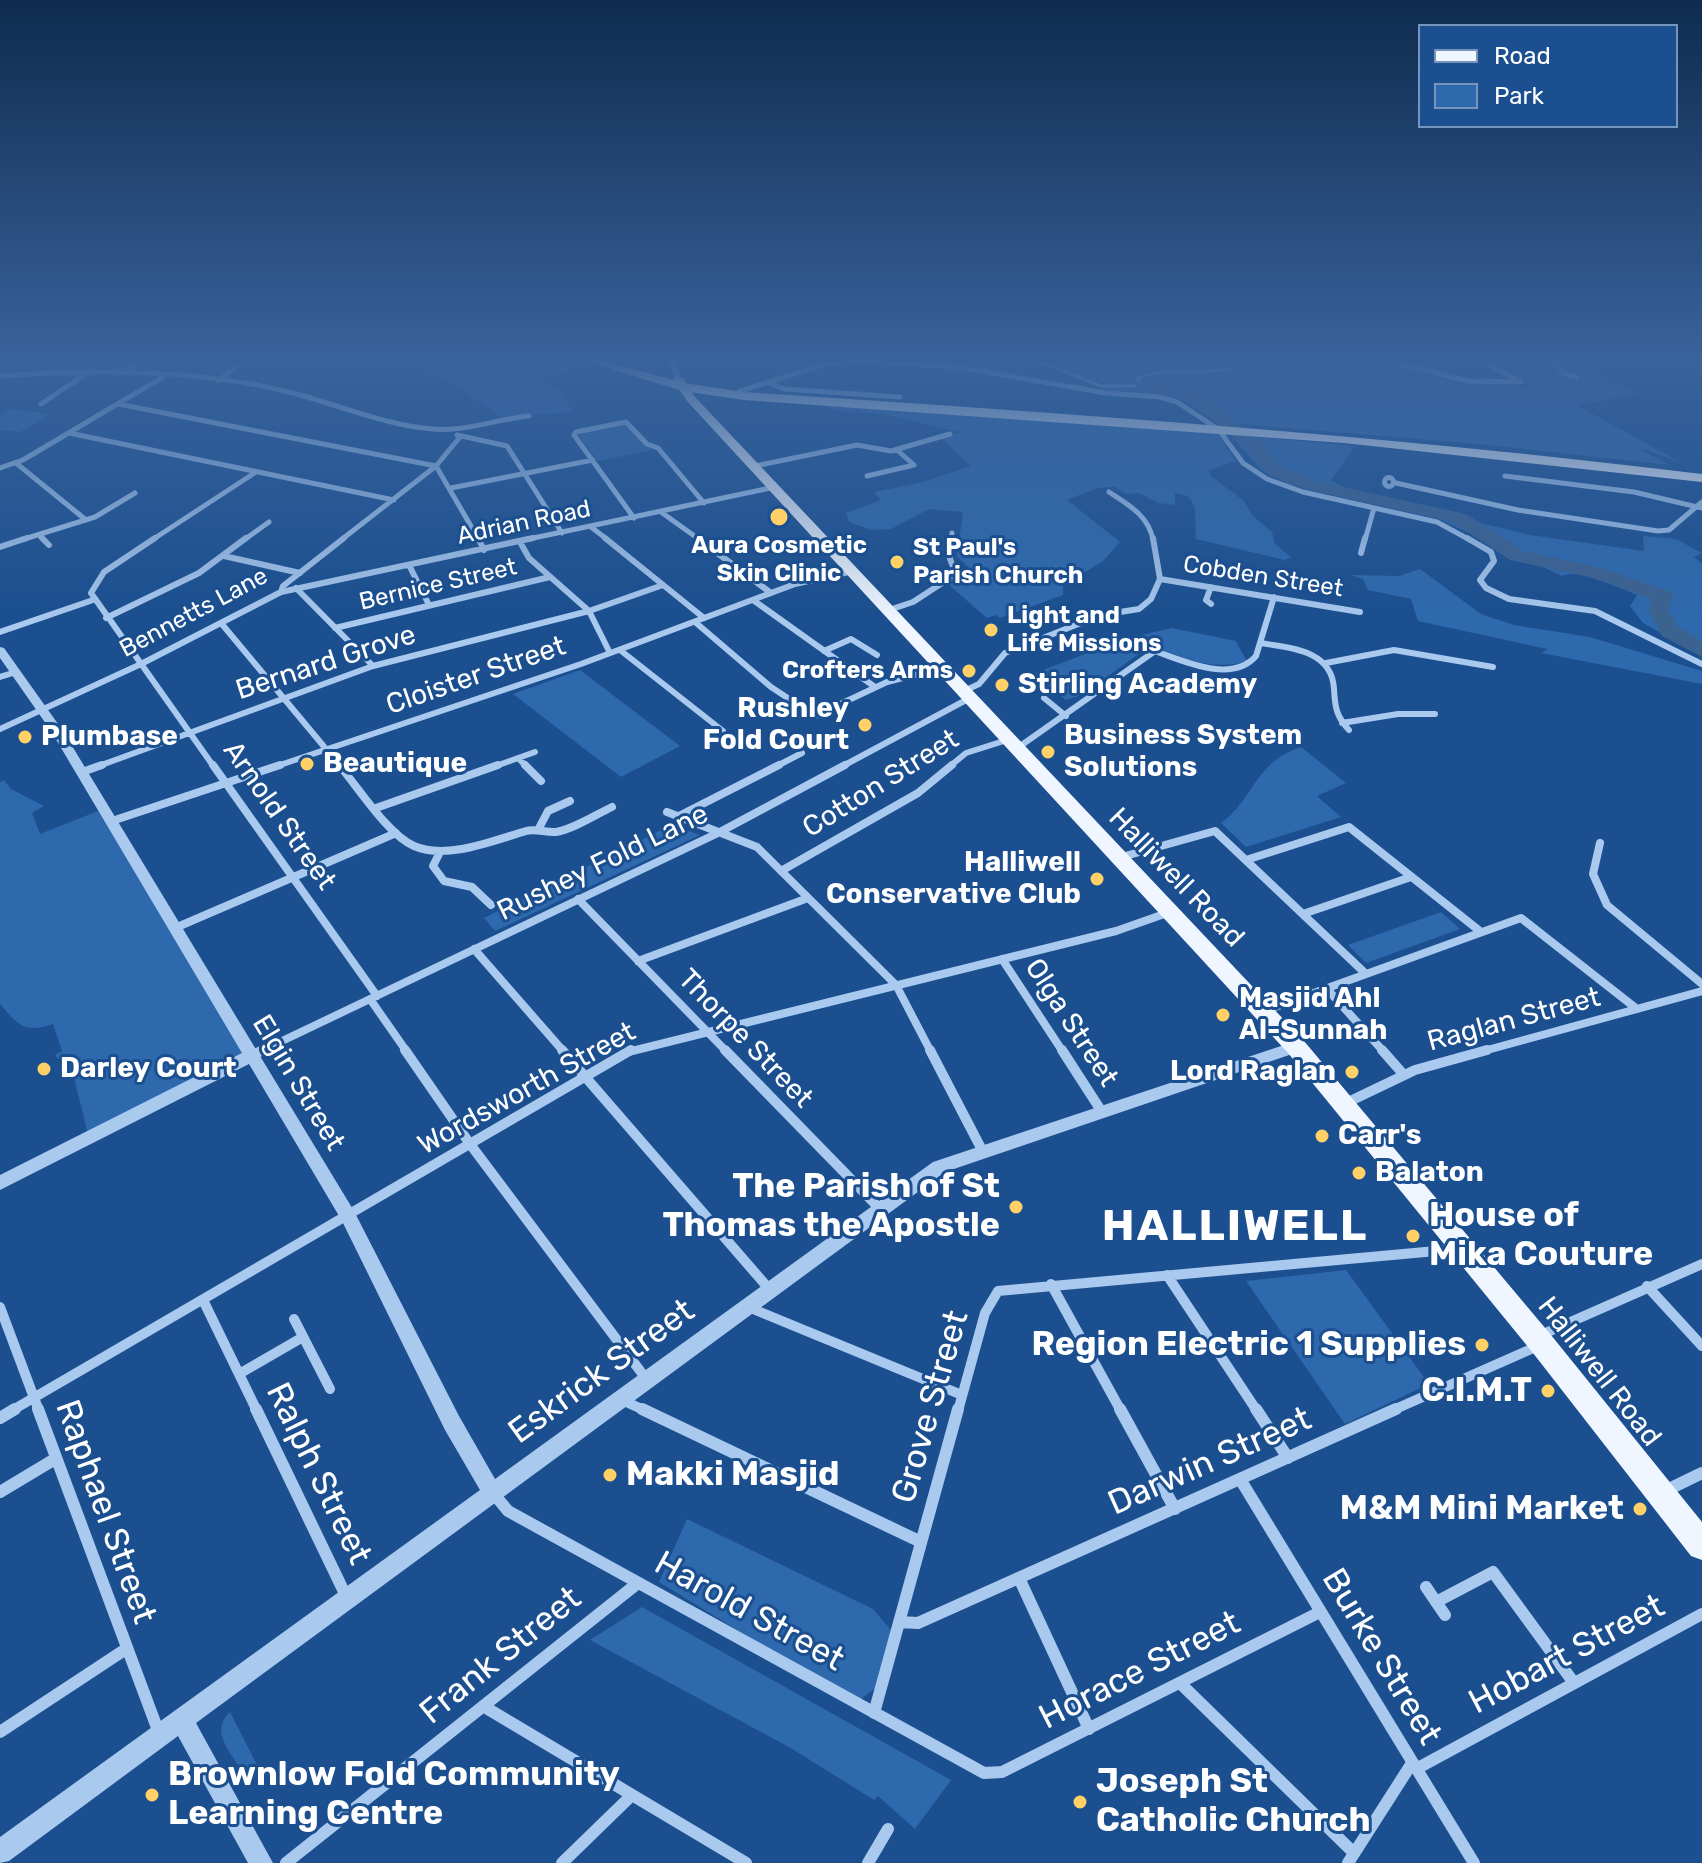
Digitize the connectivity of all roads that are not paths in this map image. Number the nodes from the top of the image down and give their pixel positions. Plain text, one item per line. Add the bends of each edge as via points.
1 (44, 447) edge
2 (136, 447) edge
3 (338, 447) edge
4 (452, 447) edge
5 (508, 447) edge
6 (584, 447) edge
7 (655, 447) edge
8 (739, 447) edge
9 (848, 447) edge
10 (863, 447) edge
11 (907, 447) edge
12 (1231, 447) edge
13 (1444, 447) edge
14 (897, 450) junction
15 (593, 460) junction
16 (0, 461) edge
17 (16, 463) junction
18 (436, 466) junction
19 (755, 466) junction
20 (3, 467) edge
21 (256, 472) junction
22 (525, 473) junction
23 (867, 476) dead end
24 (1505, 476) dead end
25 (1702, 476) edge
26 (1396, 483) dead end
27 (775, 487) junction
28 (451, 488) junction
29 (1109, 492) dead end
30 (135, 493) dead end
31 (394, 500) junction
32 (1702, 502) edge
33 (704, 503) junction
34 (1694, 505) junction
35 (1374, 508) junction
36 (1702, 508) edge
37 (661, 512) junction
38 (634, 518) junction
39 (86, 520) junction
40 (269, 522) dead end
41 (591, 527) junction
42 (562, 533) junction
43 (952, 533) dead end
44 (39, 535) junction
45 (520, 542) junction
46 (49, 545) dead end
47 (0, 547) edge
48 (1352, 547) dead end
49 (484, 550) junction
50 (224, 556) junction
51 (409, 565) junction
52 (853, 571) junction
53 (300, 573) junction
54 (550, 577) junction
55 (1160, 579) junction
56 (663, 585) junction
57 (1211, 587) junction
58 (296, 588) junction
59 (281, 592) junction
60 (771, 593) junction
61 (1274, 597) junction
62 (93, 600) junction
63 (753, 600) junction
64 (1211, 604) dead end
65 (429, 605) junction
66 (889, 610) junction
67 (589, 611) junction
68 (1360, 612) dead end
69 (106, 618) junction
70 (704, 618) junction
71 (695, 622) junction
72 (221, 623) junction
73 (335, 628) junction
74 (0, 632) edge
75 (1260, 643) junction
76 (0, 650) edge
77 (620, 650) junction
78 (824, 651) junction
79 (610, 653) junction
80 (877, 655) dead end
81 (1326, 663) junction
82 (141, 664) junction
83 (1702, 664) edge
84 (373, 666) junction
85 (1493, 667) dead end
86 (942, 668) junction
87 (16, 672) junction
88 (0, 677) edge
89 (875, 687) junction
90 (965, 696) junction
91 (284, 698) junction
92 (1044, 698) dead end
93 (43, 708) junction
94 (1422, 714) junction
95 (1435, 714) dead end
96 (1066, 716) junction
97 (1342, 723) junction
98 (1426, 724) dead end
99 (0, 729) edge
100 (1349, 730) dead end
101 (723, 731) dead end
102 (190, 732) junction
103 (1011, 744) junction
104 (326, 749) junction
105 (535, 752) dead end
106 (802, 753) dead end
107 (519, 759) junction
108 (82, 772) junction
109 (541, 781) dead end
110 (226, 783) junction
111 (570, 801) dead end
112 (612, 807) dead end
113 (376, 808) junction
114 (667, 812) dead end
115 (677, 817) junction
116 (112, 821) junction
117 (538, 830) junction
118 (396, 833) junction
119 (554, 833) junction
120 (718, 833) junction
121 (561, 840) dead end
122 (1600, 843) dead end
123 (439, 854) junction
124 (1117, 858) junction
125 (1246, 860) junction
126 (781, 871) junction
127 (293, 877) junction
128 (1411, 877) junction
129 (808, 898) junction
130 (578, 899) junction
131 (491, 905) dead end
132 (1171, 912) junction
133 (1303, 914) junction
134 (175, 928) junction
135 (1481, 932) junction
136 (474, 949) junction
137 (1002, 959) junction
138 (638, 961) junction
139 (1366, 974) junction
140 (1702, 984) edge
141 (896, 985) junction
142 (1327, 989) junction
143 (1702, 991) edge
144 (374, 998) junction
145 (1637, 1009) junction
146 (1263, 1011) junction
147 (706, 1031) junction
148 (1296, 1047) junction
149 (251, 1056) junction
150 (1404, 1075) junction
151 (585, 1077) junction
152 (1343, 1105) junction
153 (1102, 1112) junction
154 (470, 1144) junction
155 (982, 1150) junction
156 (0, 1183) edge
157 (881, 1210) junction
158 (348, 1216) junction
159 (1463, 1248) junction
160 (1702, 1264) edge
161 (1167, 1275) junction
162 (1051, 1284) junction
163 (1647, 1286) junction
164 (770, 1291) junction
165 (203, 1300) junction
166 (0, 1307) edge
167 (748, 1307) junction
168 (294, 1319) dead end
169 (303, 1337) junction
170 (1539, 1340) junction
171 (1702, 1346) edge
172 (239, 1374) junction
173 (648, 1381) junction
174 (330, 1389) dead end
175 (962, 1395) junction
176 (33, 1399) junction
177 (621, 1400) junction
178 (0, 1418) edge
179 (1288, 1458) junction
180 (55, 1459) junction
181 (1702, 1473) edge
182 (1240, 1479) junction
183 (0, 1492) edge
184 (493, 1494) junction
185 (1660, 1494) junction
186 (1175, 1509) junction
187 (921, 1542) junction
188 (1702, 1545) edge
189 (1019, 1578) junction
190 (638, 1583) junction
191 (1426, 1587) dead end
192 (347, 1599) junction
193 (1436, 1602) junction
194 (1320, 1612) junction
195 (1702, 1614) edge
196 (1445, 1615) dead end
197 (899, 1622) junction
198 (126, 1649) junction
199 (1180, 1683) junction
200 (1574, 1683) junction
201 (483, 1706) junction
202 (874, 1713) junction
203 (182, 1720) junction
204 (1089, 1729) junction
205 (0, 1732) edge
206 (160, 1736) junction
207 (1414, 1766) junction
208 (984, 1773) joint
209 (632, 1795) junction
210 (888, 1829) dead end
211 (0, 1852) edge
212 (1351, 1858) edge
213 (261, 1863) edge
214 (286, 1863) edge
215 (562, 1863) edge
216 (746, 1863) edge
217 (868, 1863) edge
218 (1474, 1863) edge

1 - 17 street
2 - 21 street
3 - 18 street
4 - 18 street, Bennetts Lane
5 - 22 street
6 - 15 street
7 - 33 street
8 - 19 main road, Halliwell Road
9 - 19 street
10 - 14 street
11 - 14 street
12 - 35 street via 1259,475 1294,490
13 - 25 highway via 1617,462
14 - 23 street via 914,465
15 - 22 street
15 - 38 street
16 - 20 street
17 - 20 street
17 - 39 street
18 - 28 street
18 - 31 street, Bennetts Lane
19 - 27 main road, Halliwell Road
21 - 31 street
21 - 62 street via 104,572 93,585
22 - 28 street
22 - 42 street
24 - 34 street
26 - 34 street via 1518,510 1658,531 1669,530
27 - 33 street, Adrian Road
27 - 52 main road, Halliwell Road
28 - 49 street
29 - 55 street via 1149,523
30 - 39 street
31 - 53 street, Bennetts Lane
32 - 34 street
33 - 37 street, Adrian Road
34 - 36 street
35 - 48 street via 1362,551
35 - 83 street via 1444,525 1491,552 1494,561 1480,580 1488,591 1590,610
37 - 38 street, Adrian Road
37 - 60 street
38 - 41 street, Adrian Road
39 - 44 street
40 - 50 street
41 - 42 street, Adrian Road
41 - 56 street
42 - 45 street, Adrian Road
43 - 66 street via 950,559 956,574 913,602
44 - 46 street
44 - 47 street
45 - 49 street, Adrian Road
45 - 54 street
49 - 51 street, Adrian Road
50 - 53 street
50 - 69 street
51 - 58 street, Adrian Road
51 - 65 street
52 - 60 street, Cloister Street
52 - 66 main road, Halliwell Road
53 - 59 street, Bennetts Lane
54 - 65 street, Bernice Street
54 - 67 street
55 - 57 street, Cobden Street
55 - 90 street, Rushey Fold Lane via 1151,599 1139,609 1101,615 1005,653
56 - 67 street, Bernard Grove
56 - 70 street
57 - 61 street, Cobden Street
57 - 64 street via 1206,600
58 - 59 street, Adrian Road
58 - 73 street
59 - 72 street, Bennetts Lane
60 - 63 street, Cloister Street
61 - 68 street, Cobden Street
61 - 75 street
62 - 69 street, Arnold Street
62 - 74 street
63 - 70 street, Cloister Street
63 - 78 street
65 - 73 street, Bernice Street
66 - 86 main road, Halliwell Road
67 - 79 street
67 - 84 street, Bernard Grove
69 - 82 street, Arnold Street
70 - 71 street, Cloister Street
71 - 77 street, Cloister Street
71 - 89 street via 771,687 815,716
72 - 82 street, Bennetts Lane
72 - 91 street
73 - 84 street
75 - 81 street
75 - 96 street, Cotton Street via 1250,663 1223,670 1193,666 1155,651
76 - 87 street, Elgin Street
77 - 79 street, Cloister Street
77 - 101 street
78 - 80 street via 847,638
78 - 89 street
79 - 104 street, Cloister Street
81 - 85 street via 1394,650 1481,669
81 - 97 street via 1334,687 1332,704
82 - 93 street, Bennetts Lane
82 - 102 street, Arnold Street
84 - 91 street, Bernard Grove
86 - 89 street
86 - 90 main road, Halliwell Road
87 - 88 street
87 - 93 street, Elgin Street
90 - 103 main road, Halliwell Road
90 - 120 street, Rushey Fold Lane
91 - 102 street, Bernard Grove
91 - 104 street
92 - 96 street
93 - 99 street, Bennetts Lane
93 - 108 street, Elgin Street
94 - 95 street
94 - 97 street
94 - 98 street
96 - 103 street, Cotton Street
97 - 100 street
102 - 108 street, Bernard Grove
102 - 110 street, Arnold Street
103 - 124 main road, Halliwell Road
103 - 126 street, Cotton Street via 966,753 918,793
104 - 110 street, Cloister Street
104 - 113 street
105 - 107 street
106 - 115 street
107 - 109 street
107 - 113 street
108 - 116 street, Elgin Street
110 - 116 street, Cloister Street
110 - 127 street, Arnold Street
111 - 117 street via 548,811
112 - 119 street
113 - 118 street
114 - 115 street
115 - 120 street
116 - 134 street, Elgin Street
117 - 119 street
117 - 123 street
118 - 123 street via 411,845
118 - 127 street
119 - 121 street
120 - 126 street via 757,847
120 - 130 street, Rushey Fold Lane
122 - 140 street via 1593,875 1607,903
123 - 131 street via 433,866 444,881 472,887
124 - 125 street via 1215,831
124 - 132 main road, Halliwell Road
125 - 128 street via 1349,827
125 - 133 street
126 - 129 street
127 - 134 street
127 - 144 street, Arnold Street
128 - 133 street
128 - 135 street
129 - 138 street
129 - 141 street
130 - 136 street, Rushey Fold Lane
130 - 138 street, Thorpe Street
132 - 137 street, Wordsworth Street
132 - 146 main road, Halliwell Road
133 - 139 street
134 - 149 street, Elgin Street
135 - 139 street
135 - 145 street via 1521,918
136 - 144 street, Rushey Fold Lane
136 - 151 street
137 - 141 street, Wordsworth Street
137 - 153 street, Olga Street
138 - 147 street, Thorpe Street
139 - 142 street
141 - 147 street, Wordsworth Street
141 - 155 street
142 - 146 street
142 - 150 street
143 - 145 street, Raglan Street
144 - 149 street, Rushey Fold Lane
144 - 154 street, Arnold Street
145 - 150 street, Raglan Street
146 - 148 main road, Halliwell Road
147 - 151 street, Wordsworth Street via 639,1046
147 - 157 street, Thorpe Street
148 - 152 main road, Halliwell Road
148 - 153 street, Eskrick Street
149 - 156 street
149 - 158 street, Elgin Street
150 - 152 street, Raglan Street
151 - 154 street, Wordsworth Street
151 - 164 street
152 - 159 main road, Halliwell Road
153 - 155 street, Eskrick Street
154 - 158 street, Wordsworth Street
154 - 173 street, Arnold Street
155 - 157 street, Eskrick Street via 939,1167
157 - 164 street, Eskrick Street
158 - 165 street, Wordsworth Street
158 - 184 street, Elgin Street
159 - 161 street, Grove Street
159 - 170 main road, Halliwell Road
160 - 163 street, Darwin Street
161 - 162 street, Grove Street
161 - 179 street
162 - 175 street, Grove Street via 1004,1288 993,1296
162 - 186 street
163 - 170 street, Darwin Street
163 - 171 street
164 - 167 street, Eskrick Street
165 - 172 street, Ralph Street
165 - 176 street, Wordsworth Street
166 - 176 street, Raphael Street
167 - 173 street, Eskrick Street
167 - 175 street
168 - 169 street, Ralph Street
169 - 172 street, Ralph Street
169 - 174 street, Ralph Street
170 - 179 street, Darwin Street
170 - 185 main road, Halliwell Road
172 - 192 street, Ralph Street
173 - 177 street, Eskrick Street
175 - 187 street, Grove Street
176 - 178 street, Wordsworth Street
176 - 180 street, Raphael Street
177 - 184 street, Eskrick Street
177 - 187 street
179 - 182 street, Darwin Street
180 - 183 street
180 - 198 street, Raphael Street
181 - 185 street
182 - 186 street, Darwin Street
182 - 194 street, Burke Street
184 - 190 street, Harold Street via 508,1511
184 - 192 street, Eskrick Street
185 - 188 main road, Halliwell Road
186 - 189 street, Darwin Street
187 - 197 street, Grove Street
189 - 197 street, Darwin Street via 918,1623
189 - 204 street
190 - 201 street, Frank Street
190 - 202 street, Harold Street
191 - 193 street
192 - 203 street, Eskrick Street
193 - 196 street
193 - 200 street via 1493,1572
194 - 199 street, Horace Street
194 - 207 street, Burke Street
195 - 200 street, Hobart Street
197 - 202 street, Grove Street
198 - 205 street
198 - 206 street, Raphael Street
199 - 204 street, Horace Street
199 - 212 street
200 - 207 street, Hobart Street
201 - 209 street
201 - 214 street, Frank Street
202 - 208 street, Harold Street
203 - 206 street, Eskrick Street
203 - 213 street
204 - 208 street, Horace Street via 1002,1772
206 - 211 street, Eskrick Street
207 - 212 street, Hobart Street
207 - 218 street, Burke Street
209 - 215 street
209 - 216 street
210 - 217 street

